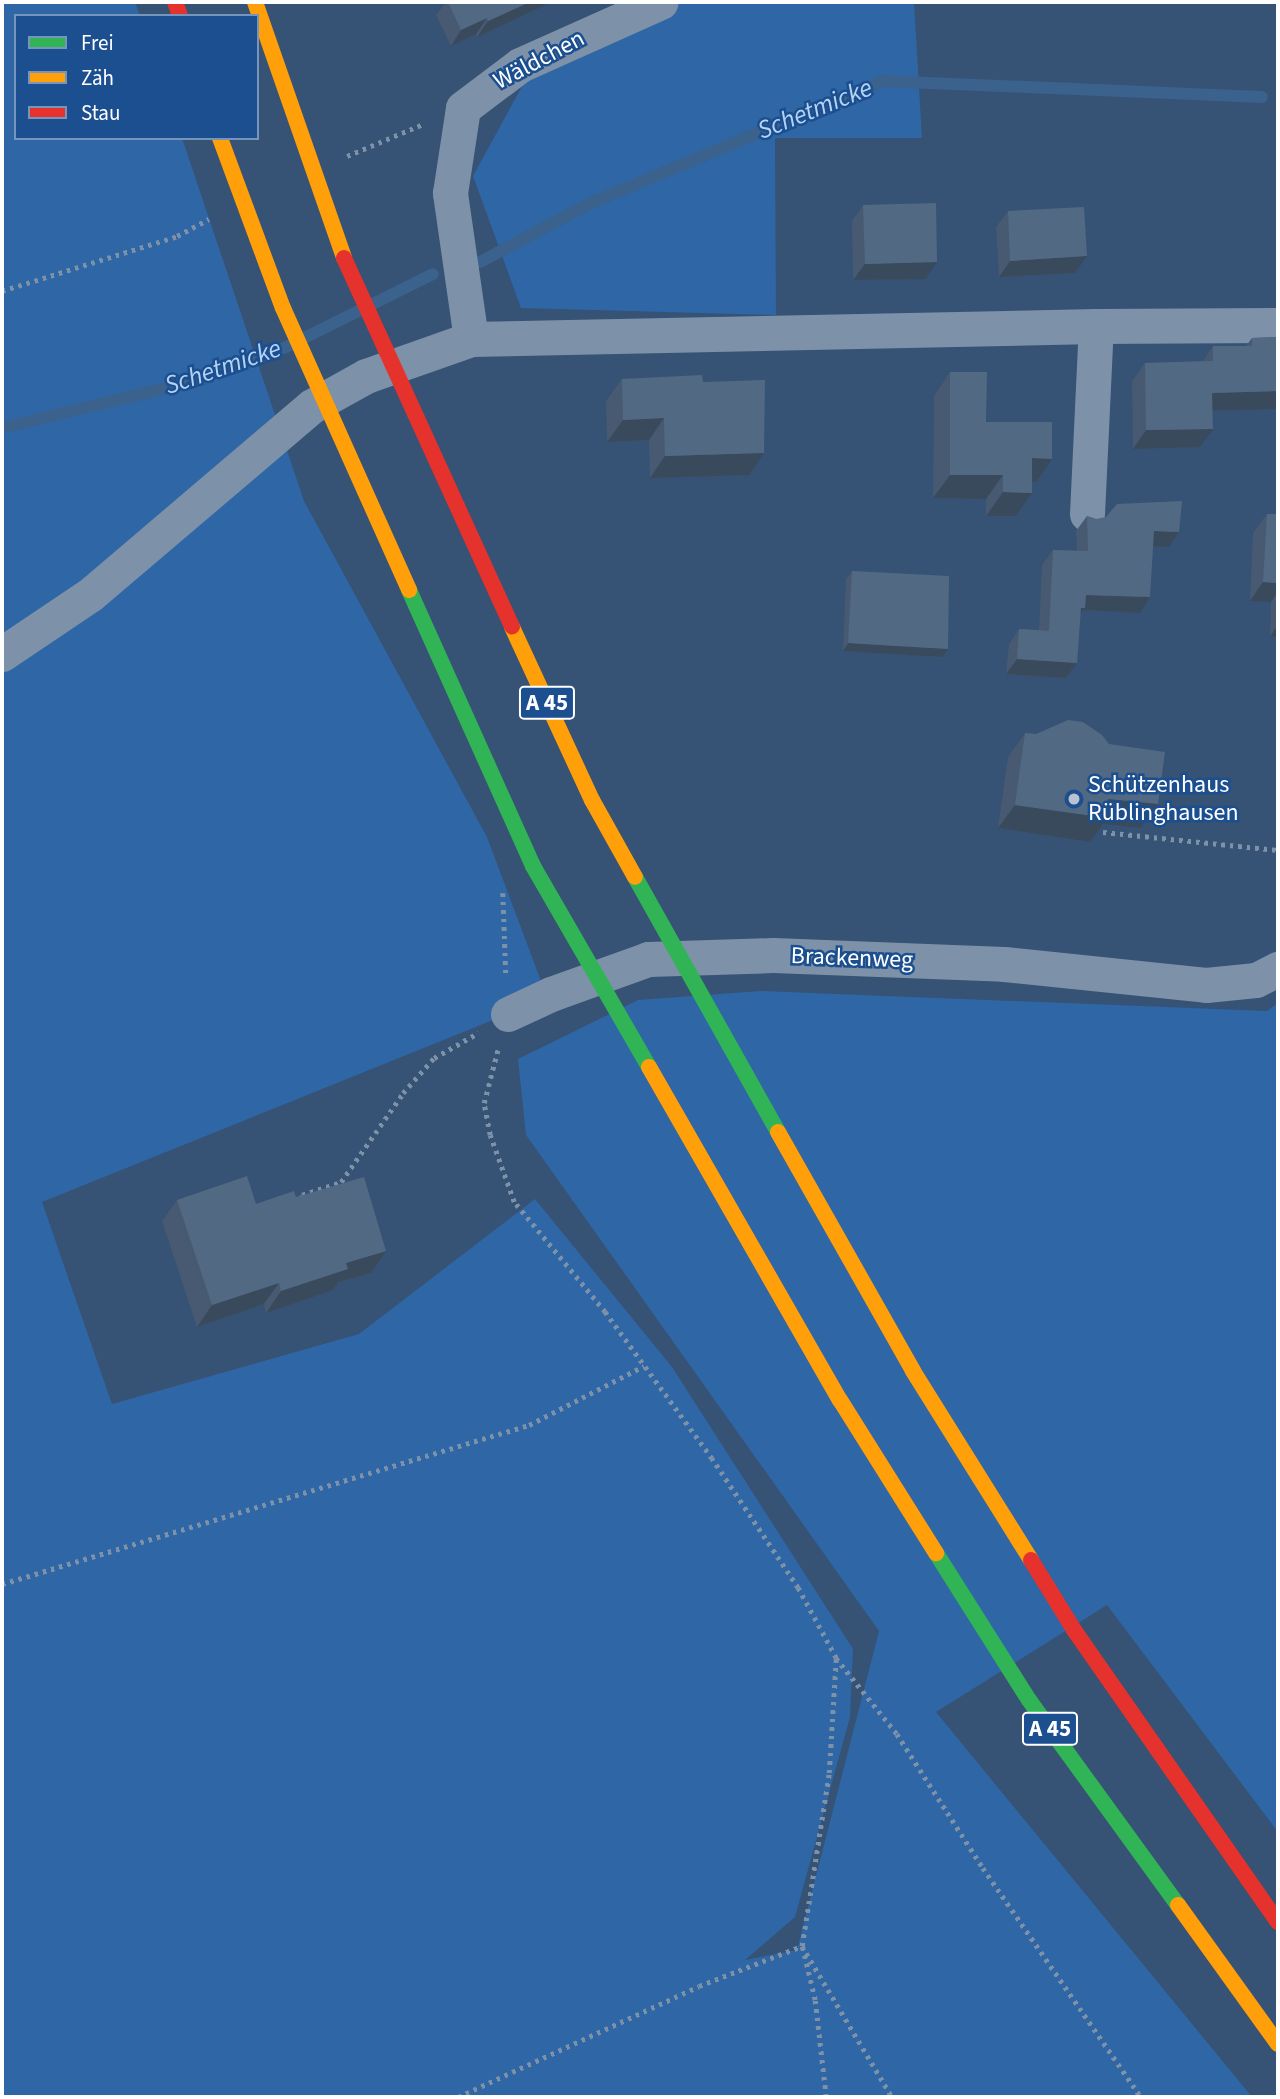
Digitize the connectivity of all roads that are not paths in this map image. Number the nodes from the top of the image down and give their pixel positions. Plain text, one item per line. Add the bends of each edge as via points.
1 (255, 2) edge
2 (661, 2) edge
3 (221, 140) edge
4 (1278, 325) edge
5 (1096, 326) junction
6 (471, 339) junction
7 (1087, 514) edge
8 (2, 654) edge
9 (1278, 969) edge
10 (508, 1014) road end
11 (1278, 1922) edge
12 (1278, 2044) edge

1 - 11 highway, A 45 via 351,278 592,800 913,1371 1074,1630
2 - 6 street, Wäldchen via 520,65 463,108 450,193
3 - 12 highway, A 45 via 283,308 533,866 840,1401 1029,1700
4 - 5 street
5 - 6 street
5 - 7 street
6 - 8 street via 366,376 312,407 91,594
9 - 10 street, Brackenweg via 1256,980 1206,985 1004,964 773,955 648,959

